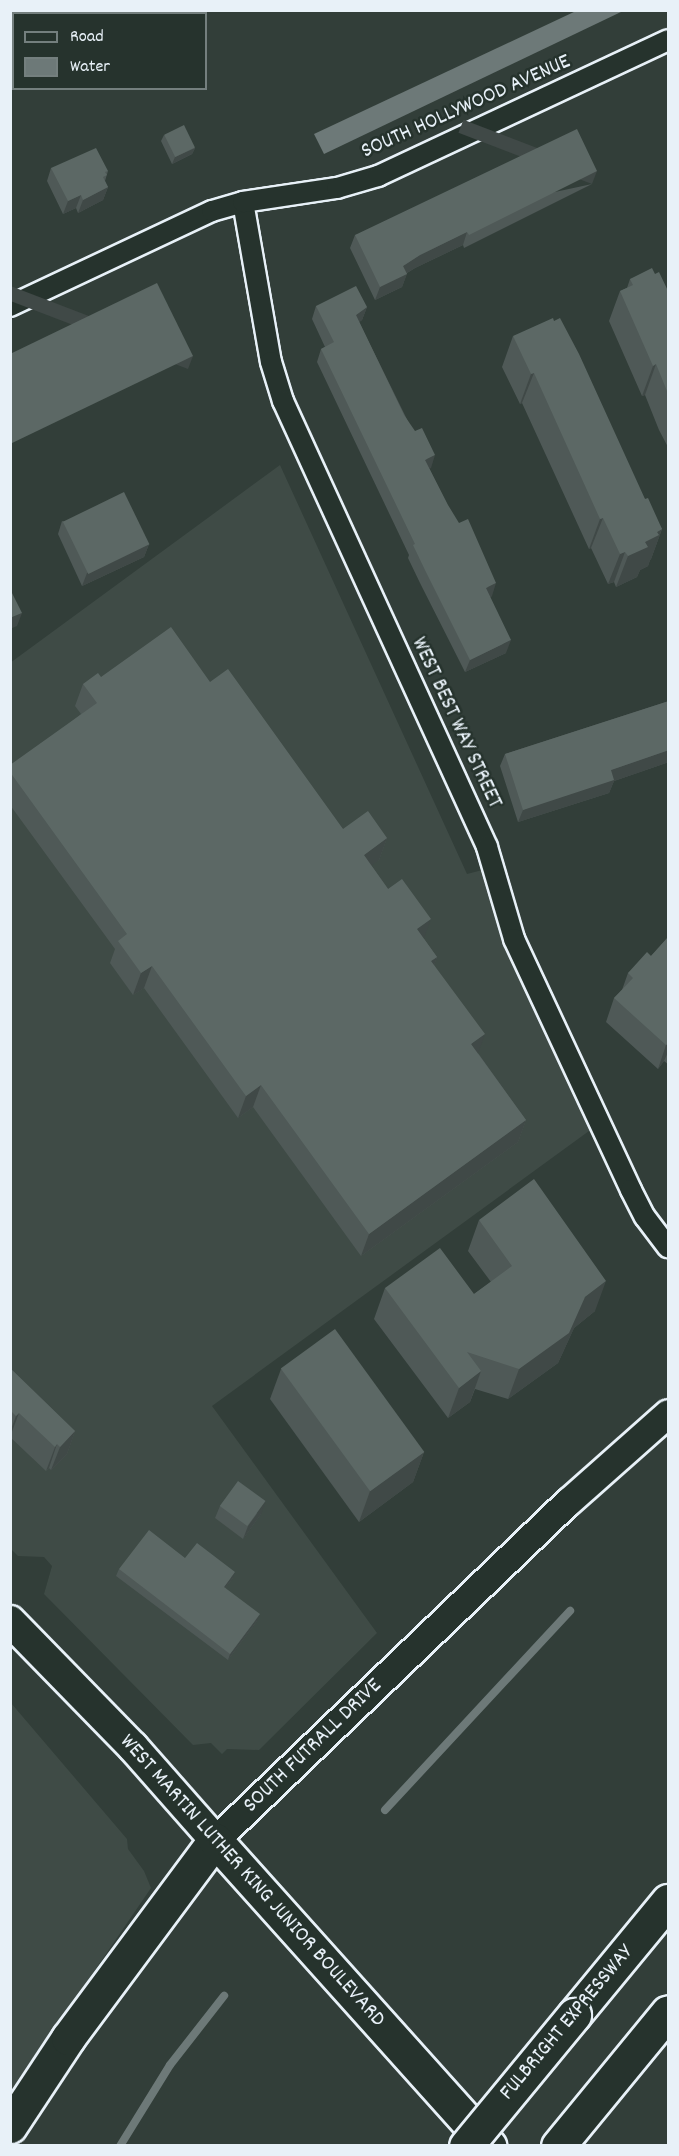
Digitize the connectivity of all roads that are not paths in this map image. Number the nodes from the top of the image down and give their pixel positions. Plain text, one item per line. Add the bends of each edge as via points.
1 (669, 40) edge
2 (243, 202) junction
3 (10, 306) edge
4 (669, 1247) edge
5 (669, 1413) edge
6 (10, 1621) edge
7 (215, 1840) junction
8 (669, 1901) edge
9 (669, 2012) edge
10 (10, 2126) edge
11 (466, 2145) edge
12 (490, 2145) edge
13 (558, 2145) edge

1 - 2 street, SOUTH HOLLYWOOD AVENUE via 378,176 337,188
2 - 3 street, SOUTH HOLLYWOOD AVENUE via 185,221
2 - 4 street, WEST BEST WAY STREET via 271,362 283,401 487,847 514,939 631,1190 645,1217
5 - 7 main road, SOUTH FUTRALL DRIVE via 569,1501
6 - 7 main road, WEST MARTIN LUTHER KING JUNIOR BOULEVARD via 133,1748
7 - 10 highway, SOUTH FUTRALL DRIVE via 68,2038
7 - 12 highway, WEST MARTIN LUTHER KING JUNIOR BOULEVARD
8 - 11 highway, FULBRIGHT EXPRESSWAY, bridge
9 - 13 highway

